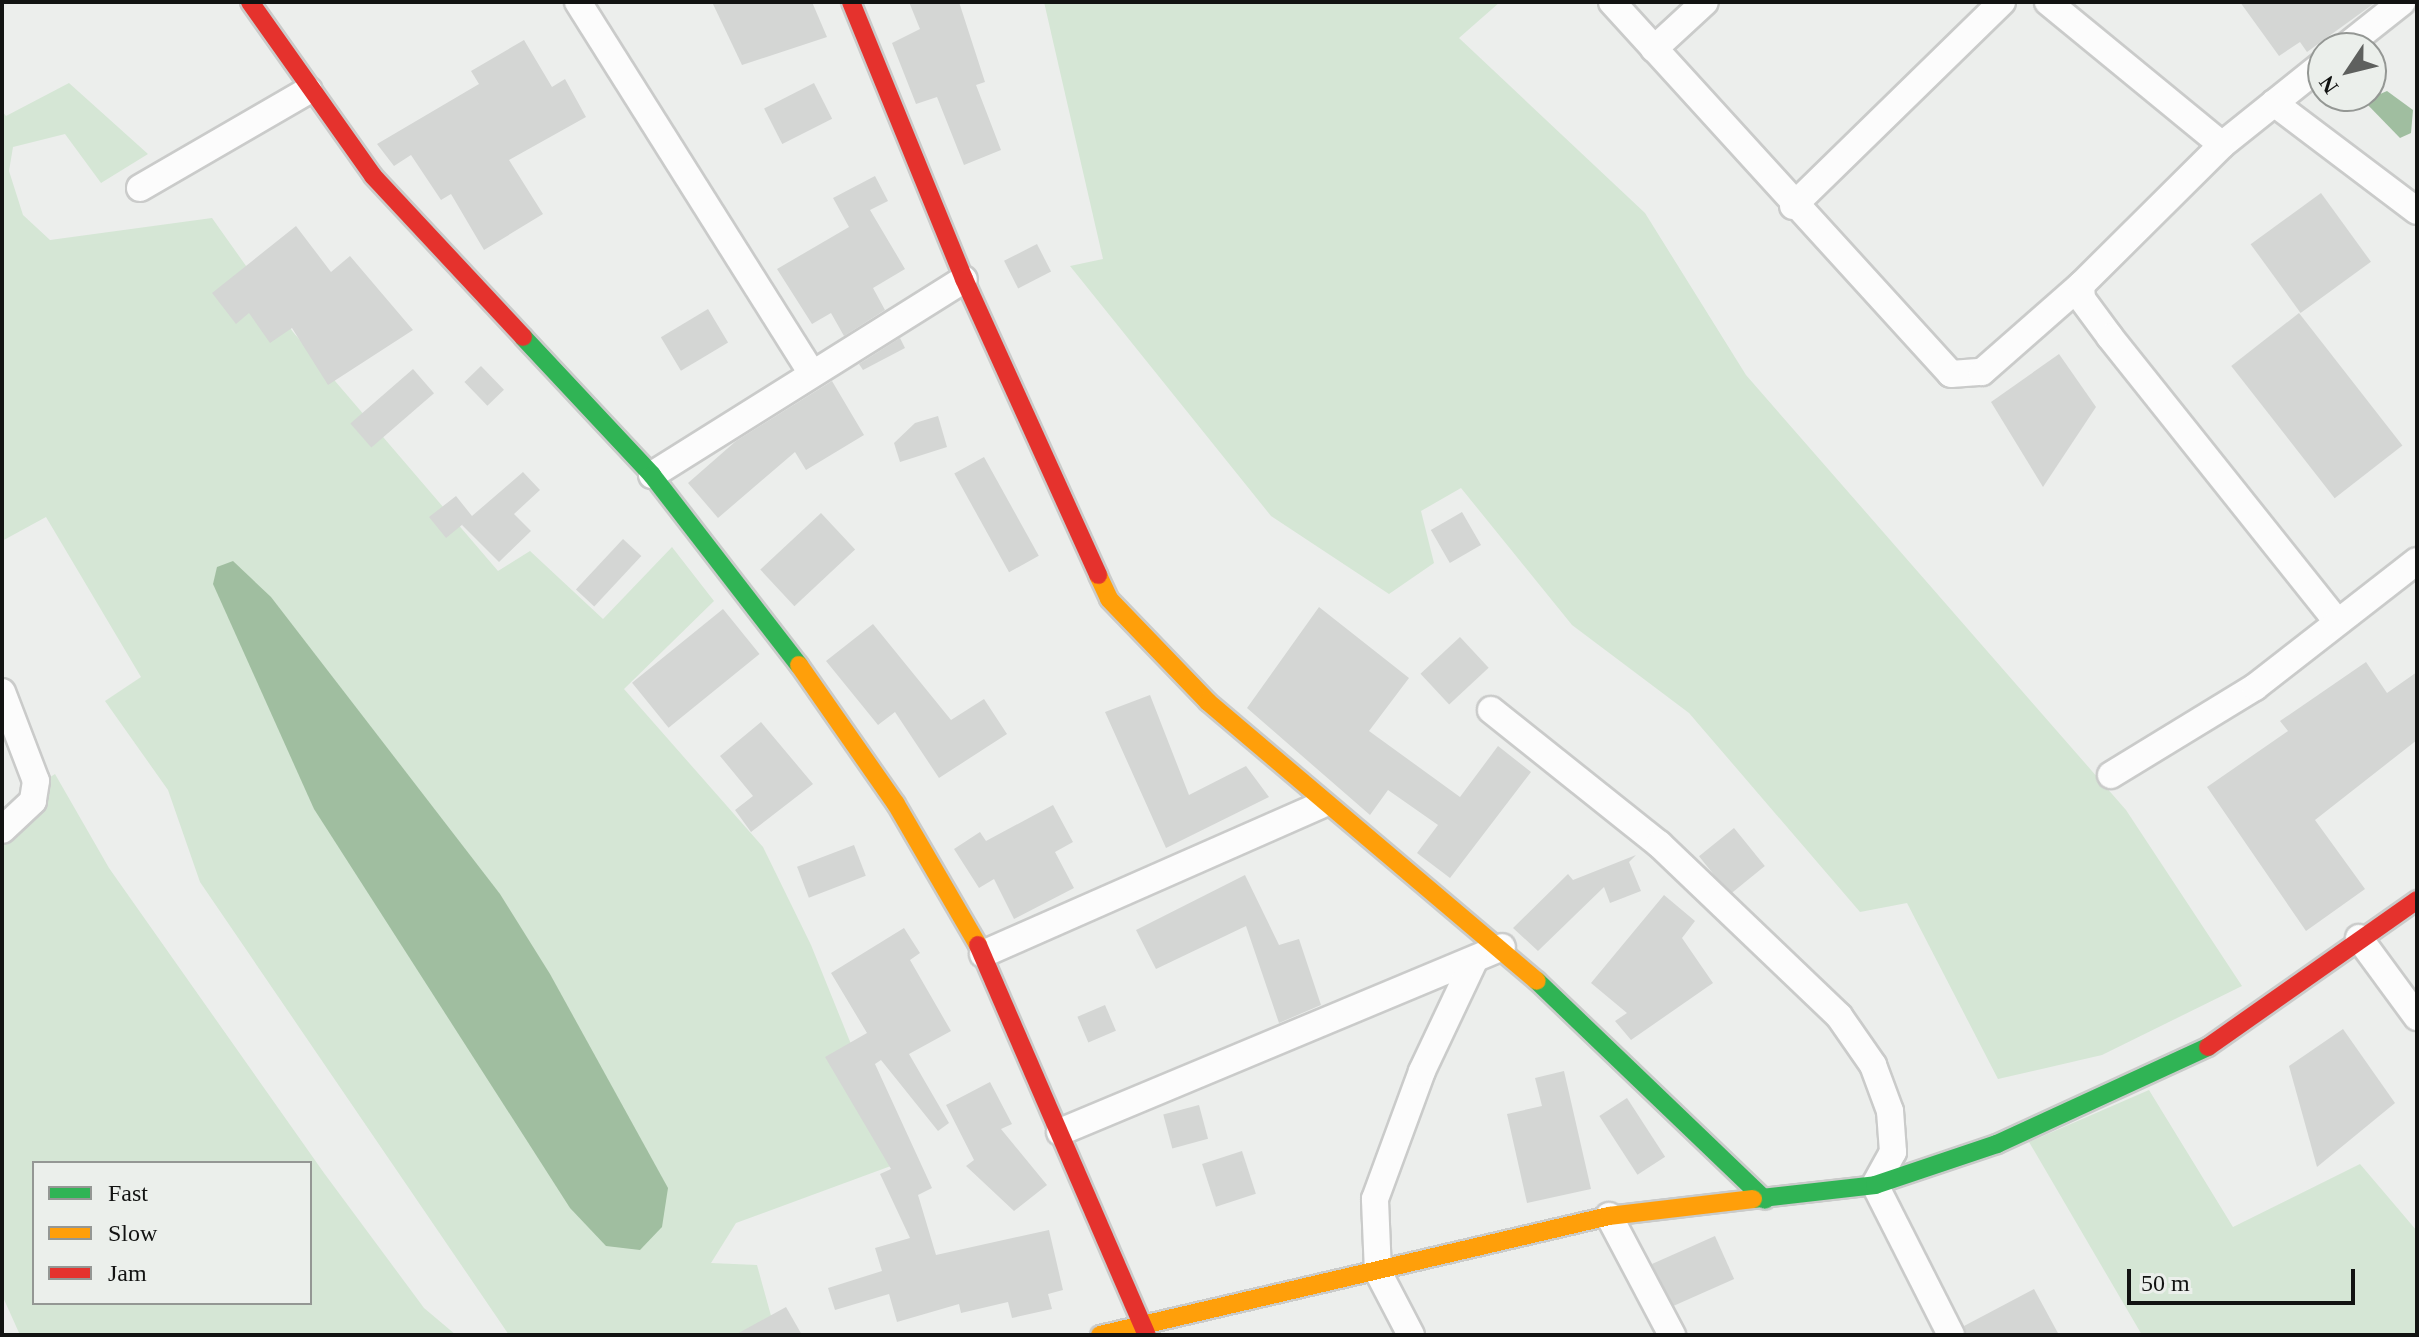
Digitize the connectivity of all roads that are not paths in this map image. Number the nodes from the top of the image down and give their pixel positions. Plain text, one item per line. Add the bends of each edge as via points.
1 (250, 2) edge
2 (578, 2) edge
3 (851, 2) edge
4 (1612, 2) edge
5 (1705, 2) edge
6 (2002, 2) edge
7 (2048, 2) edge
8 (2402, 2) edge
9 (2364, 32) edge
10 (1654, 49) junction
11 (2307, 77) edge
12 (309, 90) junction
13 (2274, 103) junction
14 (2222, 145) junction
15 (140, 188) dead end
16 (1793, 206) junction
17 (2417, 211) edge
18 (964, 279) junction
19 (2081, 285) junction
20 (812, 373) junction
21 (652, 475) junction
22 (2417, 561) edge
23 (2335, 619) junction
24 (2, 692) edge
25 (1491, 710) dead end
26 (2111, 775) dead end
27 (1321, 805) junction
28 (2, 830) edge
29 (2417, 900) edge
30 (2359, 938) junction
31 (1502, 947) junction
32 (983, 954) junction
33 (1474, 961) junction
34 (2417, 1017) edge
35 (1060, 1132) junction
36 (1875, 1185) junction
37 (1765, 1200) junction
38 (1609, 1216) junction
39 (1378, 1272) junction
40 (1144, 1330) edge
41 (1100, 1335) edge
42 (1411, 1335) edge
43 (1672, 1335) edge
44 (1951, 1335) edge

1 - 12 street
2 - 20 street
3 - 18 street
4 - 10 street
5 - 10 street
6 - 16 street
7 - 14 street
8 - 9 street
10 - 16 street
11 - 13 street
12 - 15 street
12 - 21 street via 373,176
13 - 14 street
13 - 17 street
14 - 19 street
16 - 19 street via 1951,374 1982,372
18 - 20 street
18 - 27 street via 1109,599 1141,638
19 - 23 street via 2082,299 2110,337
20 - 21 street
21 - 32 street via 802,668 896,804
22 - 23 street
23 - 26 street via 2255,687
24 - 28 street via 36,781 33,801
25 - 36 street via 1659,844 1839,1016 1873,1065 1890,1111 1893,1152
27 - 31 street
27 - 32 street
29 - 30 street
30 - 34 street
30 - 36 street via 2196,1055 2120,1094
31 - 33 street
31 - 37 street
32 - 35 street
33 - 35 street
33 - 39 street via 1422,1071 1375,1199
35 - 40 street
36 - 37 street
36 - 44 street
37 - 38 street
38 - 39 street
38 - 43 street
39 - 40 street
39 - 42 street
40 - 41 street

